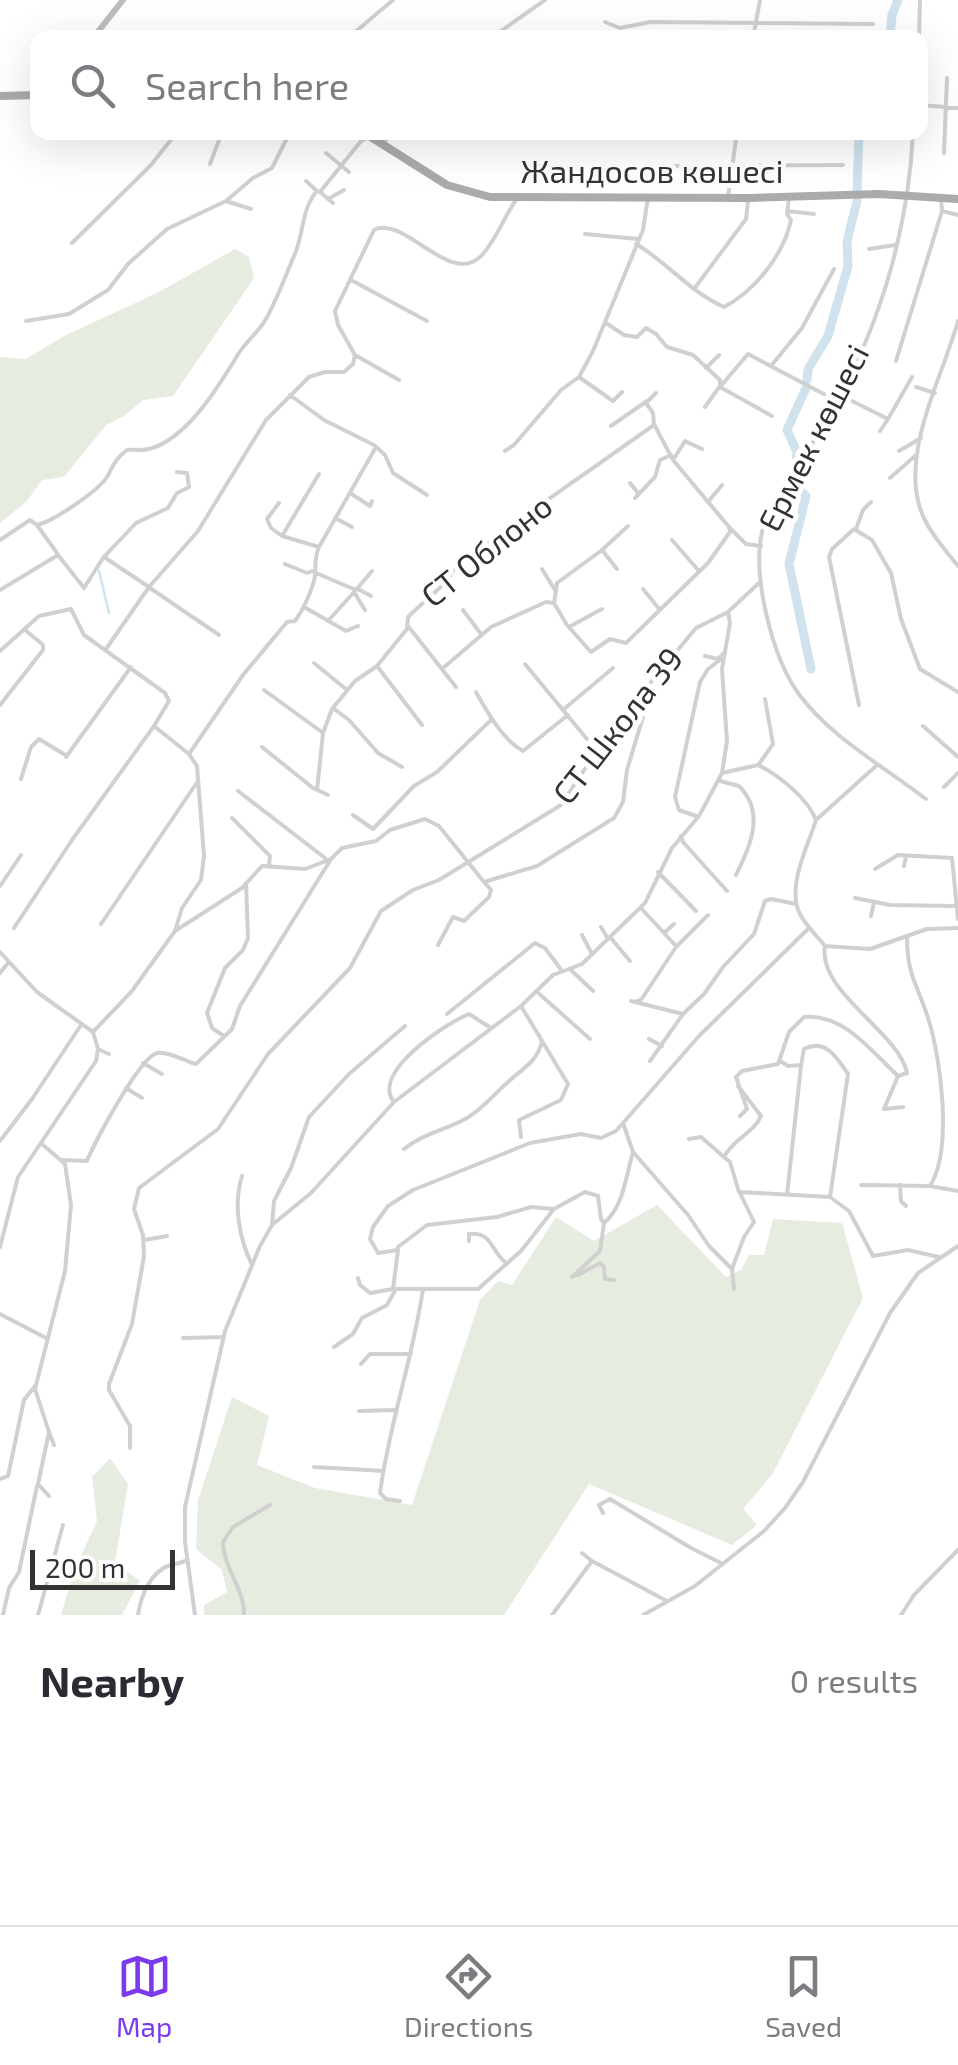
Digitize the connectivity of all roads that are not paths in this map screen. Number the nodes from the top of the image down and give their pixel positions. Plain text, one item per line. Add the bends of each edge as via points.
1 (123, 0) edge
2 (393, 0) edge
3 (545, 0) edge
4 (760, 0) edge
5 (920, 0) edge
6 (605, 22) dead end
7 (756, 23) junction
8 (873, 24) dead end
9 (99, 30) edge
10 (357, 30) edge
11 (502, 30) edge
12 (755, 30) edge
13 (919, 30) edge
14 (947, 78) dead end
15 (30, 94) edge
16 (0, 96) edge
17 (928, 106) edge
18 (948, 107) junction
19 (958, 108) edge
20 (171, 140) edge
21 (219, 140) edge
22 (286, 140) edge
23 (362, 140) edge
24 (376, 140) edge
25 (387, 140) edge
26 (737, 140) edge
27 (912, 140) edge
28 (383, 144) junction
29 (326, 152) dead end
30 (944, 152) dead end
31 (210, 164) dead end
32 (341, 165) junction
33 (666, 166) dead end
34 (732, 166) junction
35 (843, 166) dead end
36 (349, 172) dead end
37 (306, 181) dead end
38 (344, 190) dead end
39 (319, 192) junction
40 (908, 196) junction
41 (940, 196) junction
42 (789, 197) junction
43 (517, 198) junction
44 (648, 198) junction
45 (728, 198) junction
46 (748, 198) junction
47 (958, 198) edge
48 (226, 202) junction
49 (251, 209) dead end
50 (787, 211) junction
51 (942, 211) junction
52 (814, 214) dead end
53 (958, 215) edge
54 (586, 234) dead end
55 (72, 242) dead end
56 (637, 242) junction
57 (896, 246) junction
58 (869, 249) dead end
59 (834, 269) dead end
60 (352, 280) junction
61 (694, 290) junction
62 (958, 320) edge
63 (26, 321) dead end
64 (428, 321) dead end
65 (606, 322) junction
66 (355, 355) junction
67 (720, 355) dead end
68 (896, 361) dead end
69 (771, 366) junction
70 (706, 368) junction
71 (579, 377) junction
72 (912, 377) dead end
73 (399, 380) dead end
74 (720, 386) junction
75 (916, 387) dead end
76 (622, 392) dead end
77 (935, 392) junction
78 (656, 393) dead end
79 (290, 395) junction
80 (838, 398) junction
81 (646, 404) junction
82 (705, 408) dead end
83 (772, 416) dead end
84 (888, 419) junction
85 (654, 425) junction
86 (610, 426) dead end
87 (880, 432) dead end
88 (921, 438) junction
89 (376, 447) junction
90 (702, 449) dead end
91 (505, 451) dead end
92 (898, 452) dead end
93 (915, 456) junction
94 (672, 457) junction
95 (177, 472) dead end
96 (319, 474) dead end
97 (890, 478) dead end
98 (630, 483) dead end
99 (722, 484) dead end
100 (350, 493) junction
101 (427, 495) dead end
102 (708, 502) junction
103 (870, 502) dead end
104 (280, 503) dead end
105 (372, 506) dead end
106 (335, 518) junction
107 (38, 525) junction
108 (628, 526) dead end
109 (352, 527) dead end
110 (729, 527) junction
111 (856, 529) junction
112 (282, 536) junction
113 (0, 540) edge
114 (672, 540) dead end
115 (319, 546) junction
116 (761, 546) junction
117 (602, 550) junction
118 (58, 555) junction
119 (104, 557) junction
120 (285, 564) dead end
121 (958, 566) edge
122 (296, 568) junction
123 (542, 569) dead end
124 (617, 569) dead end
125 (313, 570) junction
126 (372, 571) dead end
127 (699, 571) junction
128 (761, 581) junction
129 (149, 588) junction
130 (0, 590) edge
131 (356, 590) junction
132 (555, 590) junction
133 (643, 590) dead end
134 (371, 596) dead end
135 (554, 603) junction
136 (304, 607) junction
137 (602, 609) dead end
138 (365, 610) dead end
139 (463, 610) dead end
140 (660, 610) junction
141 (728, 612) junction
142 (328, 621) junction
143 (358, 626) dead end
144 (408, 626) junction
145 (569, 627) junction
146 (24, 629) junction
147 (481, 634) junction
148 (219, 635) dead end
149 (106, 649) junction
150 (0, 650) edge
151 (724, 654) junction
152 (706, 656) dead end
153 (314, 663) dead end
154 (525, 664) dead end
155 (377, 666) junction
156 (131, 667) junction
157 (614, 668) dead end
158 (442, 669) junction
159 (920, 669) junction
160 (917, 678) dead end
161 (456, 687) dead end
162 (264, 690) dead end
163 (347, 690) junction
164 (476, 692) dead end
165 (958, 692) edge
166 (765, 700) dead end
167 (636, 702) junction
168 (0, 705) edge
169 (859, 705) dead end
170 (333, 708) junction
171 (566, 712) junction
172 (492, 718) junction
173 (360, 719) dead end
174 (154, 726) junction
175 (355, 726) junction
176 (422, 726) dead end
177 (923, 726) dead end
178 (323, 732) junction
179 (262, 747) dead end
180 (596, 750) junction
181 (189, 754) junction
182 (958, 758) edge
183 (758, 765) junction
184 (876, 765) junction
185 (402, 767) dead end
186 (722, 773) junction
187 (958, 773) edge
188 (21, 779) dead end
189 (198, 781) junction
190 (720, 782) junction
191 (944, 787) dead end
192 (317, 790) junction
193 (238, 791) dead end
194 (328, 794) dead end
195 (926, 799) dead end
196 (353, 814) dead end
197 (698, 816) junction
198 (232, 818) dead end
199 (816, 820) junction
200 (681, 836) junction
201 (20, 855) dead end
202 (906, 856) junction
203 (328, 859) junction
204 (467, 862) junction
205 (269, 865) junction
206 (904, 866) dead end
207 (875, 869) dead end
208 (658, 872) junction
209 (736, 875) dead end
210 (246, 882) junction
211 (484, 882) junction
212 (0, 886) edge
213 (726, 891) dead end
214 (855, 898) dead end
215 (874, 902) junction
216 (796, 904) junction
217 (955, 906) junction
218 (640, 908) junction
219 (696, 912) dead end
220 (708, 915) dead end
221 (871, 916) dead end
222 (100, 924) dead end
223 (674, 924) dead end
224 (957, 925) edge
225 (14, 928) dead end
226 (601, 928) dead end
227 (809, 928) junction
228 (175, 931) junction
229 (664, 934) junction
230 (582, 935) dead end
231 (907, 936) junction
232 (609, 938) junction
233 (438, 945) dead end
234 (676, 946) junction
235 (825, 946) junction
236 (0, 952) edge
237 (592, 954) junction
238 (630, 960) dead end
239 (8, 963) junction
240 (562, 970) junction
241 (571, 970) junction
242 (0, 973) edge
243 (593, 991) dead end
244 (536, 992) junction
245 (521, 1006) junction
246 (447, 1014) dead end
247 (683, 1014) junction
248 (81, 1025) junction
249 (405, 1026) dead end
250 (492, 1029) junction
251 (93, 1032) junction
252 (539, 1035) junction
253 (224, 1036) junction
254 (590, 1039) dead end
255 (649, 1040) dead end
256 (662, 1046) junction
257 (98, 1049) junction
258 (109, 1054) dead end
259 (650, 1061) dead end
260 (781, 1061) junction
261 (144, 1063) junction
262 (801, 1065) junction
263 (162, 1074) dead end
264 (898, 1076) junction
265 (738, 1086) junction
266 (126, 1088) junction
267 (142, 1098) dead end
268 (394, 1102) junction
269 (903, 1106) dead end
270 (740, 1116) dead end
271 (624, 1123) junction
272 (521, 1137) dead end
273 (689, 1139) dead end
274 (0, 1141) edge
275 (42, 1144) junction
276 (404, 1149) dead end
277 (633, 1152) junction
278 (724, 1157) junction
279 (62, 1160) junction
280 (242, 1176) dead end
281 (861, 1185) dead end
282 (900, 1185) junction
283 (930, 1186) junction
284 (958, 1191) edge
285 (742, 1195) junction
286 (787, 1195) junction
287 (830, 1197) junction
288 (906, 1206) dead end
289 (554, 1209) junction
290 (604, 1223) junction
291 (272, 1225) junction
292 (167, 1236) dead end
293 (144, 1240) junction
294 (469, 1241) dead end
295 (958, 1246) edge
296 (0, 1247) edge
297 (397, 1248) junction
298 (873, 1256) junction
299 (940, 1257) junction
300 (866, 1260) dead end
301 (510, 1261) junction
302 (252, 1266) junction
303 (732, 1269) junction
304 (358, 1278) dead end
305 (614, 1280) dead end
306 (395, 1289) junction
307 (423, 1289) junction
308 (734, 1289) dead end
309 (0, 1314) edge
310 (224, 1337) junction
311 (182, 1338) dead end
312 (48, 1339) junction
313 (334, 1347) dead end
314 (411, 1354) junction
315 (361, 1364) dead end
316 (36, 1385) junction
317 (394, 1410) junction
318 (360, 1411) dead end
319 (49, 1432) junction
320 (54, 1444) dead end
321 (130, 1448) dead end
322 (40, 1467) junction
323 (314, 1468) dead end
324 (48, 1470) dead end
325 (384, 1471) junction
326 (0, 1479) edge
327 (38, 1484) junction
328 (49, 1496) dead end
329 (400, 1501) dead end
330 (270, 1506) dead end
331 (603, 1513) dead end
332 (63, 1525) dead end
333 (958, 1550) edge
334 (582, 1554) dead end
335 (188, 1559) junction
336 (592, 1560) junction
337 (721, 1562) junction
338 (667, 1601) junction
339 (3, 1615) edge
340 (38, 1615) edge
341 (138, 1615) edge
342 (195, 1615) edge
343 (244, 1615) edge
344 (552, 1615) edge
345 (643, 1615) edge
346 (901, 1615) edge

1 - 9 main road
2 - 10 street
3 - 11 street
4 - 7 street
5 - 13 street
6 - 7 street via 620,28
7 - 8 street
7 - 12 street
14 - 18 street
15 - 16 main road
17 - 18 street
18 - 19 street
18 - 30 street
20 - 55 street
21 - 31 street
22 - 48 street via 272,168
23 - 32 street
24 - 28 main road, Жандосов көшесі
25 - 28 street
26 - 34 street
27 - 40 street, Ермек көшесі
28 - 43 main road, Жандосов көшесі via 447,185
29 - 32 street
32 - 36 street
32 - 39 street
33 - 34 street
34 - 35 street
34 - 45 street
37 - 39 street
38 - 39 street via 330,201
39 - 107 street via 307,205 296,253 265,321 192,420 156,447 126,450 98,486
40 - 41 main road, Жандосов көшесі
40 - 42 main road, Жандосов көшесі
40 - 57 street, Ермек көшесі
41 - 47 main road, Жандосов көшесі
41 - 51 street
42 - 46 main road, Жандосов көшесі
42 - 50 street
43 - 44 main road, Жандосов көшесі
43 - 60 street via 480,258 452,262 382,226 372,233
44 - 45 main road, Жандосов көшесі
44 - 56 street
45 - 46 main road, Жандосов көшесі
46 - 61 street via 746,220
48 - 49 street
48 - 63 street via 167,229 80,309
50 - 52 street
50 - 61 street via 791,220 783,244 737,300 724,308
51 - 53 street
51 - 68 street
54 - 56 street
56 - 61 street
56 - 65 street
57 - 58 street
57 - 80 street, Ермек көшесі via 860,355
59 - 69 street via 802,328
60 - 64 street
60 - 66 street via 335,311
62 - 77 street
65 - 70 street via 628,336 651,330 666,347 693,355
65 - 71 street
66 - 73 street
66 - 79 street via 348,371 314,374
67 - 70 street
69 - 74 street via 748,354
69 - 80 street
70 - 74 street
71 - 76 street via 613,401
71 - 91 street
72 - 84 street
74 - 82 street
74 - 83 street
75 - 77 street
77 - 88 street
78 - 81 street
79 - 89 street
79 - 129 street via 266,420 198,531
80 - 84 street
80 - 116 street, Ермек көшесі via 762,530
81 - 85 street
81 - 86 street
84 - 87 street
85 - 94 street
85 - 144 street, СТ Облоно via 453,571 408,617
88 - 92 street
88 - 93 street
89 - 100 street
89 - 101 street via 392,474
90 - 94 street via 685,441
93 - 97 street
93 - 121 street via 920,508
94 - 98 street via 660,460 637,496
94 - 102 street
95 - 119 street via 188,475 189,487 164,511 136,523
96 - 112 street
99 - 102 street
100 - 105 street
100 - 106 street
102 - 110 street
103 - 111 street
104 - 112 street via 267,519
106 - 109 street
106 - 115 street
107 - 113 street via 30,520
107 - 118 street
108 - 117 street
110 - 116 street via 746,544
110 - 127 street
111 - 159 street via 872,540 891,572
111 - 169 street via 829,557
112 - 115 street
114 - 127 street
115 - 125 street
116 - 128 street, Ермек көшесі
117 - 124 street
117 - 132 street
118 - 119 street via 84,588
118 - 130 street
119 - 129 street
120 - 122 street
122 - 125 street
122 - 125 street
123 - 132 street
125 - 131 street
125 - 136 street
126 - 131 street
127 - 140 street
128 - 141 street, СТ Школа 39
128 - 184 street, Ермек көшесі via 771,634 798,694
129 - 148 street
129 - 149 street
131 - 134 street
131 - 138 street
131 - 142 street
132 - 135 street
133 - 140 street
135 - 145 street
135 - 147 street
136 - 142 street
136 - 181 street via 250,666
137 - 145 street
139 - 147 street
140 - 145 street via 629,642 610,639 592,652
141 - 151 street
141 - 167 street, СТ Школа 39 via 696,628
142 - 143 street via 346,631
144 - 155 street, СТ Облоно
144 - 158 street
146 - 149 street via 43,614 71,609 84,635
146 - 150 street
146 - 168 street via 43,650
147 - 158 street
149 - 156 street
151 - 152 street
151 - 186 street
151 - 197 street via 700,682 675,796 679,810
153 - 163 street
154 - 171 street
155 - 163 street, СТ Облоно
155 - 176 street
156 - 174 street via 168,698
156 - 188 street via 66,757 39,739
157 - 171 street
158 - 161 street
159 - 160 street
159 - 165 street
162 - 178 street
163 - 170 street, СТ Облоно
164 - 172 street
166 - 183 street via 773,744
167 - 180 street, СТ Школа 39
167 - 211 street via 643,717 618,814 537,866
170 - 175 street
170 - 178 street, СТ Облоно
171 - 172 street via 523,751
171 - 180 street
172 - 196 street via 373,830
173 - 175 street
174 - 181 street
174 - 225 street
175 - 185 street via 378,753
177 - 182 street
178 - 192 street, СТ Облоно
179 - 192 street
180 - 204 street, СТ Школа 39 via 561,805
181 - 189 street
183 - 186 street
183 - 199 street via 784,782
184 - 195 street, Ермек көшесі
184 - 199 street
186 - 190 street
187 - 191 street
189 - 222 street
189 - 228 street via 203,874
190 - 197 street
190 - 209 street via 739,786 754,811
192 - 194 street
193 - 203 street
197 - 200 street
198 - 205 street via 270,856
199 - 216 street via 798,873
200 - 208 street
200 - 213 street
201 - 212 street
202 - 206 street
202 - 207 street
202 - 217 street via 952,858
203 - 204 street via 425,819 439,826
203 - 205 street via 305,869
203 - 253 street
204 - 211 street
204 - 293 street, СТ Школа 39 via 381,911 350,968 274,1047 218,1128 139,1188 134,1209
205 - 210 street
208 - 218 street
208 - 219 street
210 - 228 street
210 - 253 street via 248,938 225,968 207,1013
211 - 233 street via 489,898 464,921 454,917
214 - 215 street
215 - 217 street
215 - 221 street
216 - 227 street
216 - 247 street via 765,901 754,934
217 - 224 street
218 - 229 street
218 - 232 street
220 - 234 street
223 - 229 street
224 - 231 street
226 - 232 street
227 - 235 street
227 - 271 street via 699,1036
228 - 251 street via 130,995
229 - 234 street
230 - 237 street
231 - 235 street via 870,948
231 - 283 street via 908,967 929,1020 942,1097 944,1146
232 - 237 street
232 - 238 street
234 - 247 street via 634,1001
235 - 264 street via 827,966 854,1008 907,1068
236 - 239 street
237 - 241 street
239 - 242 street
239 - 248 street
240 - 241 street
240 - 244 street
240 - 246 street via 535,943
241 - 243 street
244 - 245 street
244 - 254 street
245 - 250 street
245 - 252 street
247 - 256 street
248 - 251 street
248 - 274 street
249 - 291 street via 309,1117 274,1201
250 - 268 street
250 - 268 street via 469,1014 416,1049 389,1087
251 - 257 street
252 - 272 street via 566,1077 567,1090 561,1100 521,1118
252 - 276 street via 535,1061 489,1103
253 - 261 street via 196,1064 157,1053
255 - 256 street
256 - 259 street
257 - 258 street
257 - 275 street
260 - 262 street
260 - 264 street via 793,1026 817,1017 856,1036
260 - 265 street via 738,1073
261 - 263 street
261 - 266 street
262 - 286 street
262 - 287 street via 804,1049 816,1046 834,1052 848,1074
264 - 269 street via 884,1109
265 - 270 street via 748,1109
265 - 278 street via 761,1118
266 - 267 street
266 - 279 street via 87,1160
268 - 291 street via 311,1194
271 - 277 street
271 - 297 street via 608,1136 530,1143 413,1190 388,1206 373,1227 372,1246 381,1252
273 - 278 street via 701,1137
275 - 279 street
275 - 296 street via 14,1187
277 - 290 street via 625,1188
277 - 303 street
278 - 285 street
279 - 312 street via 70,1221
280 - 302 street via 239,1218
281 - 282 street
282 - 283 street
282 - 288 street
283 - 284 street
285 - 286 street
285 - 303 street via 754,1222
286 - 287 street
287 - 298 street via 849,1210
289 - 290 street via 592,1192
289 - 297 street via 531,1206 428,1225
289 - 301 street
290 - 305 street via 600,1252 573,1277 600,1263 605,1279
291 - 302 street
292 - 293 street
293 - 321 street via 132,1324 109,1384 130,1426
294 - 301 street via 469,1234 480,1234 501,1260
295 - 299 street
297 - 306 street
298 - 299 street via 908,1250
298 - 300 street
299 - 337 street via 918,1273 881,1327 798,1490 764,1531
301 - 307 street via 482,1288
302 - 310 street
303 - 308 street
304 - 306 street via 370,1293
306 - 307 street
306 - 313 street via 387,1305 364,1316 354,1334
307 - 314 street
309 - 312 street
310 - 311 street
310 - 335 street via 185,1508
312 - 316 street
314 - 315 street via 370,1354
314 - 317 street
316 - 319 street
316 - 326 street via 24,1400 8,1476
317 - 318 street
317 - 325 street
319 - 320 street
319 - 322 street
322 - 324 street
322 - 327 street
323 - 325 street
325 - 329 street via 380,1496
327 - 328 street
327 - 339 street
330 - 343 street via 233,1528 223,1542
331 - 337 street via 598,1505 610,1500
332 - 340 street
333 - 346 street
334 - 336 street
335 - 341 street via 152,1578
335 - 342 street
336 - 338 street
336 - 344 street
337 - 338 street
338 - 345 street

